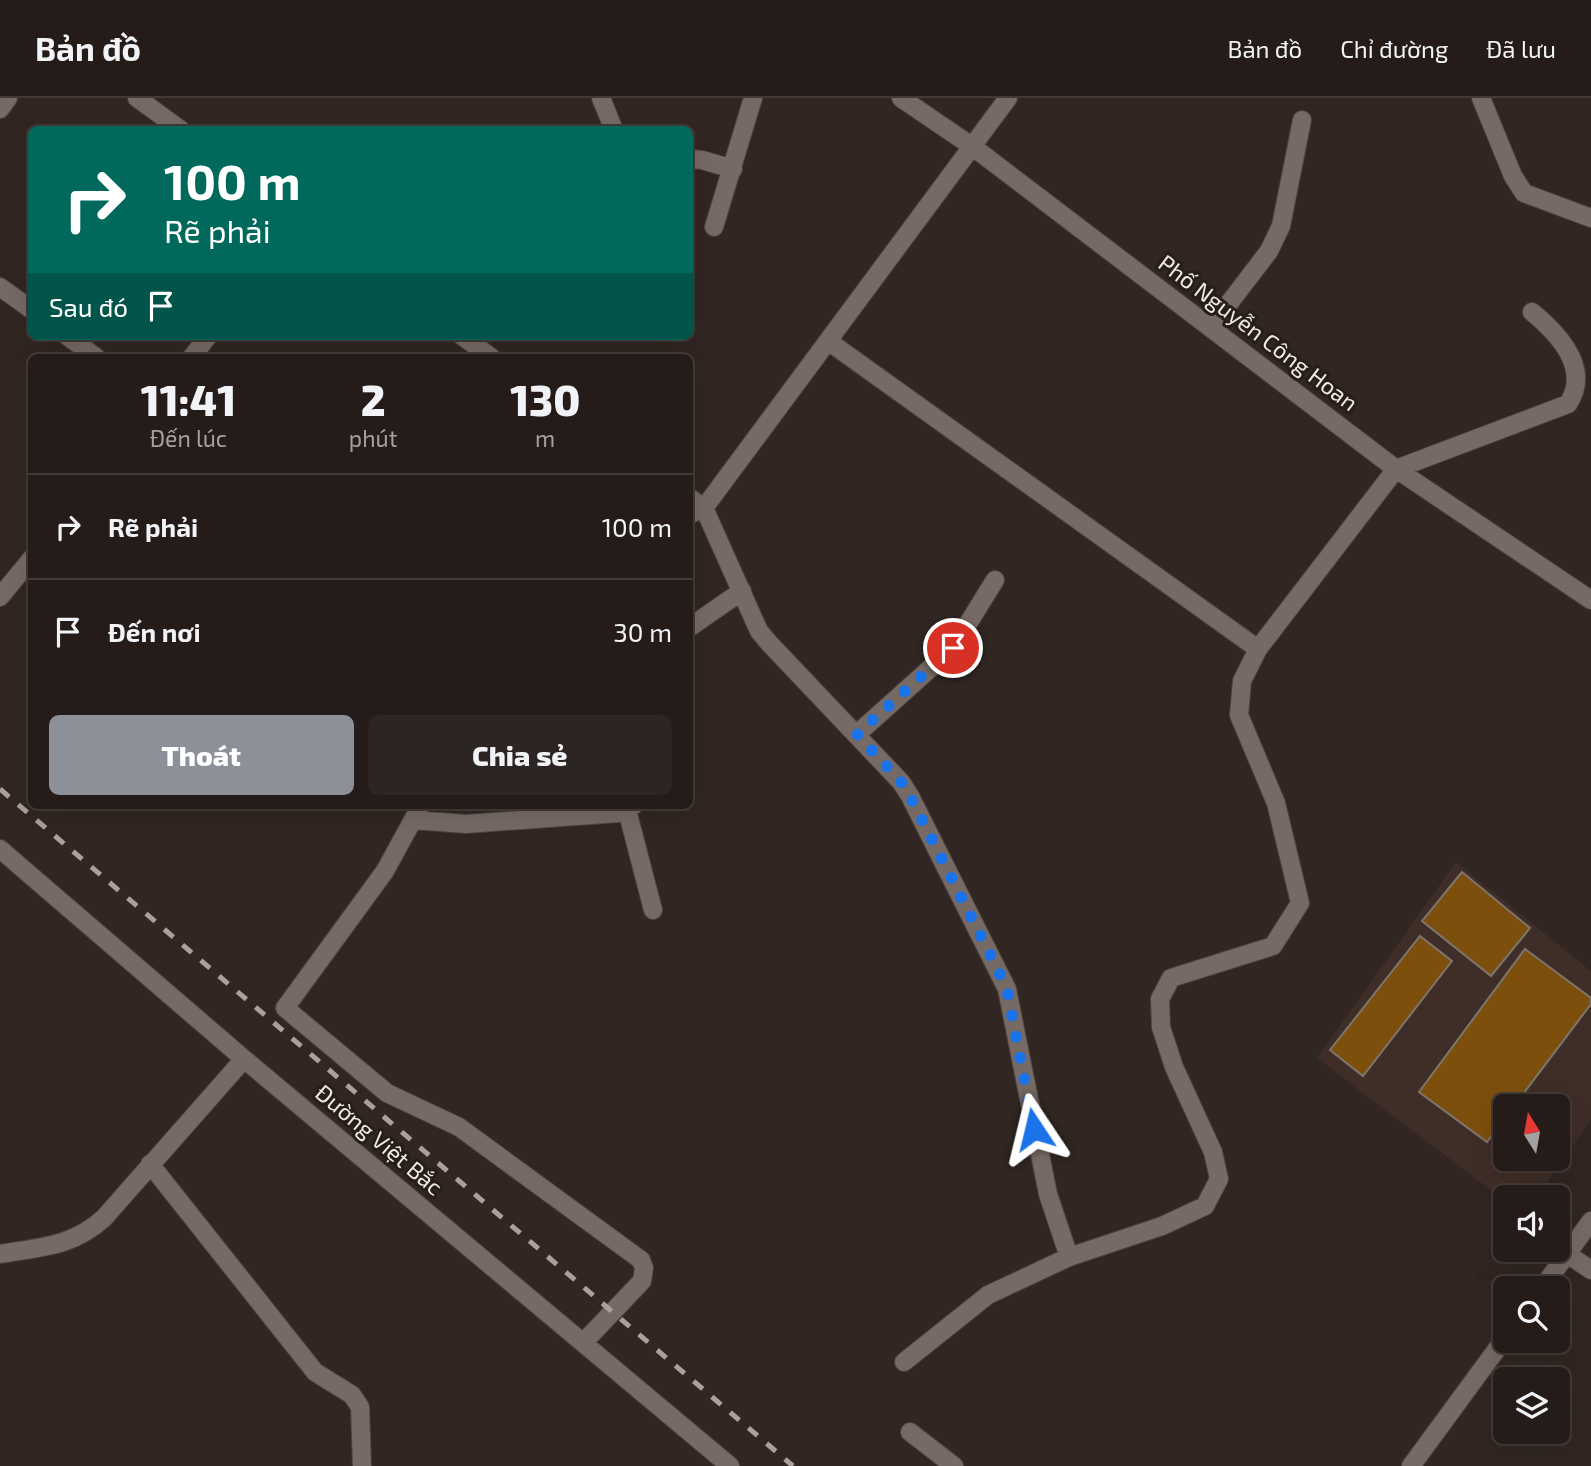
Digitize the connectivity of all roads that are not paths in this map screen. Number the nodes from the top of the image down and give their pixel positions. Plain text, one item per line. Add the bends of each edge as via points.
1 (9, 98) edge
2 (137, 98) edge
3 (601, 98) edge
4 (753, 98) edge
5 (901, 98) edge
6 (1008, 98) edge
7 (1481, 98) edge
8 (0, 109) edge
9 (1302, 120) dead end
10 (176, 126) edge
11 (612, 126) edge
12 (973, 147) junction
13 (693, 160) edge
14 (733, 169) junction
15 (1591, 218) edge
16 (714, 227) dead end
17 (0, 287) edge
18 (28, 307) edge
19 (1532, 312) dead end
20 (1211, 327) junction
21 (73, 340) edge
22 (205, 340) edge
23 (828, 341) junction
24 (92, 354) edge
25 (194, 354) edge
26 (1396, 469) junction
27 (694, 507) edge
28 (28, 563) edge
29 (995, 580) dead end
30 (742, 591) junction
31 (0, 597) edge
32 (1591, 600) edge
33 (693, 625) edge
34 (1258, 649) junction
35 (857, 734) junction
36 (621, 809) edge
37 (631, 809) edge
38 (418, 813) edge
39 (0, 849) edge
40 (653, 910) dead end
41 (244, 1059) junction
42 (150, 1164) junction
43 (1591, 1221) edge
44 (1570, 1250) edge
45 (0, 1254) edge
46 (1570, 1256) edge
47 (1069, 1257) junction
48 (1591, 1270) edge
49 (583, 1343) junction
50 (1494, 1353) edge
51 (904, 1362) dead end
52 (909, 1432) dead end
53 (362, 1466) edge
54 (730, 1466) edge
55 (954, 1466) edge
56 (1411, 1466) edge

1 - 8 street
2 - 10 street
3 - 11 street
4 - 14 street
5 - 12 street, Phố Nguyễn Công Hoan
6 - 12 street
7 - 15 street via 1524,193
9 - 20 street via 1282,226 1269,251
12 - 20 street, Phố Nguyễn Công Hoan
12 - 23 street
13 - 14 street
14 - 16 street
17 - 18 street
19 - 26 street via 1575,346 1584,361 1587,374 1579,397
20 - 26 street, Phố Nguyễn Công Hoan
21 - 24 street
22 - 25 street
23 - 27 street
23 - 34 street
26 - 32 street, Phố Nguyễn Công Hoan
26 - 34 street
27 - 30 street
28 - 31 street
29 - 35 street via 953,648
30 - 33 street
30 - 35 street via 759,631
34 - 47 street via 1241,681 1239,715 1276,803 1300,903 1273,946 1171,978 1160,999 1161,1027 1174,1067 1213,1152 1219,1179 1205,1206 1162,1226
35 - 47 street via 910,796 1007,989 1048,1194
36 - 38 street via 466,824
37 - 40 street
38 - 49 street via 385,872 285,1008 387,1093 459,1127 641,1260 642,1282
39 - 41 street, Đường Việt Bắc
41 - 42 street
41 - 49 street, Đường Việt Bắc
42 - 45 street via 88,1233 67,1243
42 - 53 street via 315,1372 352,1395 360,1407
43 - 44 street
46 - 48 street
47 - 51 street via 988,1295
49 - 54 street, Đường Việt Bắc
50 - 56 street
52 - 55 street

